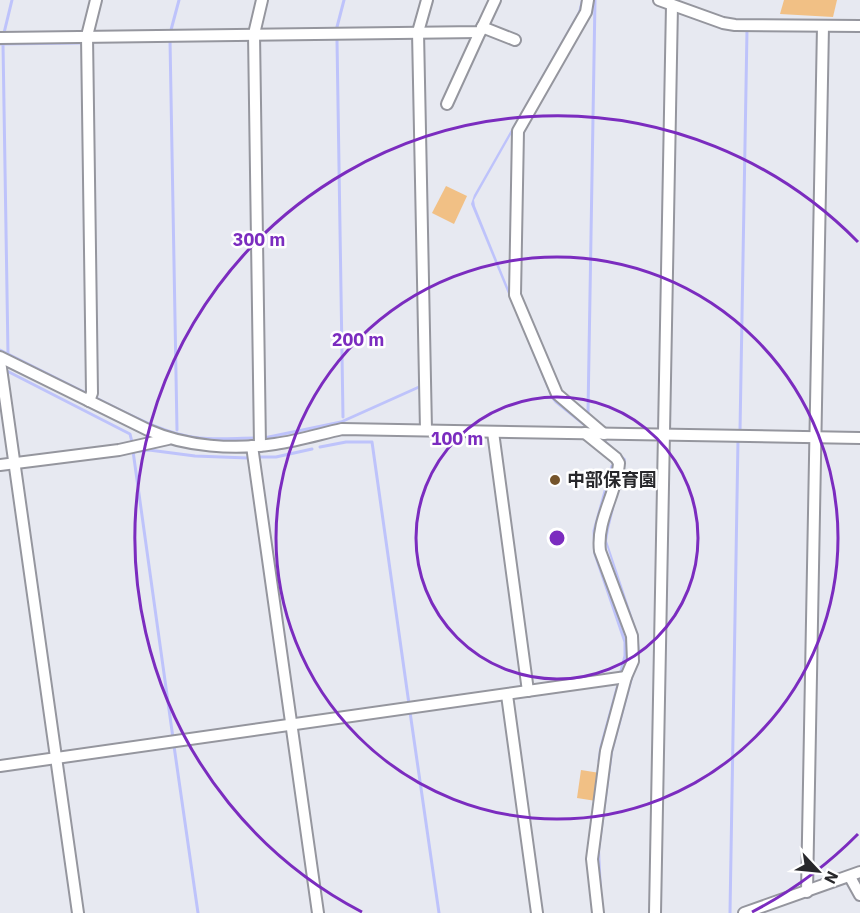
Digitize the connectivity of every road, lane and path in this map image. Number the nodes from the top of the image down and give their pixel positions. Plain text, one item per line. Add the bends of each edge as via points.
1 (96, 0) edge
2 (262, 0) edge
3 (427, 0) edge
4 (495, 0) edge
5 (588, 0) edge
6 (659, 0) edge
7 (672, 5) junction
8 (823, 26) junction
9 (860, 26) edge
10 (481, 29) junction
11 (418, 32) junction
12 (254, 34) junction
13 (87, 36) junction
14 (0, 38) edge
15 (515, 40) dead end
16 (447, 104) dead end
17 (0, 359) edge
18 (89, 401) junction
19 (426, 430) junction
20 (493, 432) junction
21 (595, 434) junction
22 (664, 434) junction
23 (816, 438) junction
24 (860, 438) edge
25 (168, 439) junction
26 (256, 446) junction
27 (14, 464) junction
28 (0, 465) edge
29 (626, 677) junction
30 (528, 691) junction
31 (507, 695) junction
32 (291, 725) junction
33 (56, 758) junction
34 (0, 766) edge
35 (855, 874) edge
36 (807, 892) junction
37 (860, 895) edge
38 (78, 913) edge
39 (318, 913) edge
40 (537, 913) edge
41 (598, 913) edge
42 (656, 913) edge
43 (744, 913) edge

1 - 13 street
2 - 12 street
3 - 11 street
4 - 10 street
5 - 21 street via 586,12 518,131 515,295 557,394
6 - 7 street
7 - 8 street via 729,24
7 - 22 street
8 - 9 street
8 - 23 street
10 - 11 street
10 - 15 street
10 - 16 street
11 - 12 street
11 - 19 street
12 - 13 street
12 - 26 street
13 - 14 street
13 - 18 street via 92,393
17 - 18 street
17 - 27 street
18 - 25 street
19 - 20 street
19 - 26 street via 342,429
20 - 21 street
20 - 30 street
21 - 22 street
21 - 29 street via 619,464 599,543 633,643 633,661
22 - 23 street
22 - 42 street
23 - 24 street
23 - 36 street
25 - 26 street via 197,445
25 - 27 street via 119,450
26 - 32 street
27 - 28 street
27 - 33 street
29 - 30 street
29 - 41 street via 606,751 592,859
30 - 31 street
31 - 32 street
31 - 40 street
32 - 33 street
32 - 39 street
33 - 34 street
33 - 38 street
35 - 36 street
35 - 37 street
36 - 43 street

